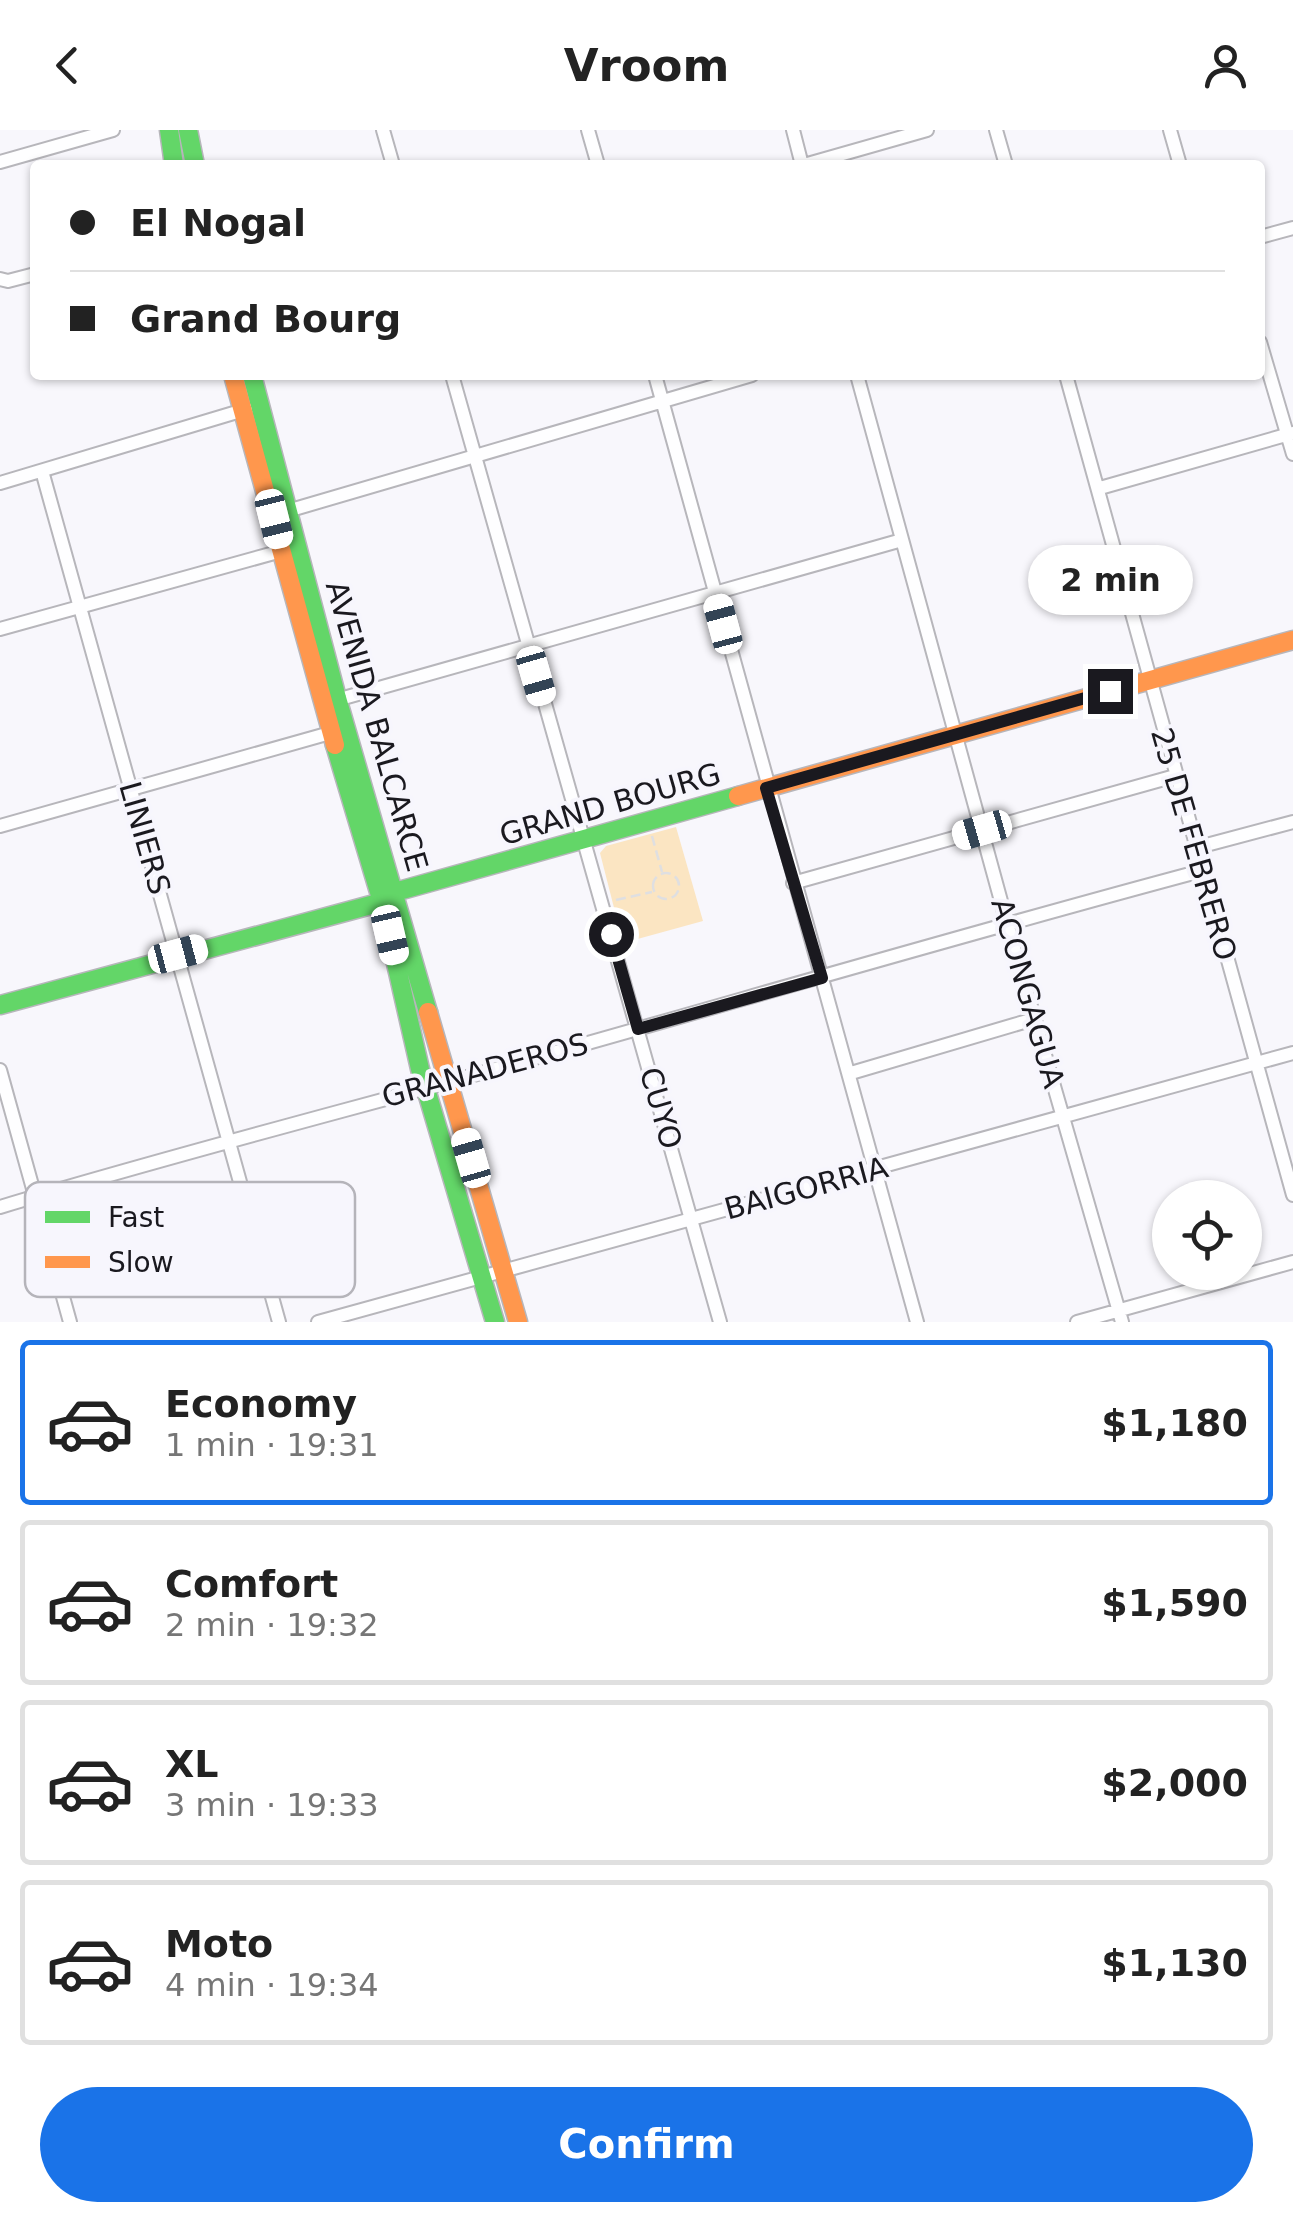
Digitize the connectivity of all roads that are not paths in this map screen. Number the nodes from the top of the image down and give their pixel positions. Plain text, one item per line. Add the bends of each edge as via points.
1 (113, 130) edge
2 (170, 130) edge
3 (188, 130) edge
4 (383, 130) edge
5 (588, 130) edge
6 (793, 130) edge
7 (927, 130) edge
8 (996, 130) edge
9 (1170, 130) edge
10 (173, 160) edge
11 (193, 160) edge
12 (392, 160) edge
13 (597, 160) edge
14 (802, 160) edge
15 (821, 160) edge
16 (1005, 160) edge
17 (1179, 160) edge
18 (0, 162) edge
19 (1293, 228) edge
20 (1265, 236) edge
21 (30, 275) edge
22 (1, 280) edge
23 (1265, 357) edge
24 (236, 380) edge
25 (252, 380) edge
26 (453, 380) edge
27 (656, 380) edge
28 (733, 380) edge
29 (858, 380) edge
30 (1068, 380) edge
31 (661, 399) junction
32 (253, 408) junction
33 (1290, 434) edge
34 (1293, 454) edge
35 (475, 456) junction
36 (42, 471) junction
37 (0, 483) edge
38 (1100, 488) junction
39 (281, 514) junction
40 (902, 540) junction
41 (290, 549) junction
42 (715, 592) junction
43 (80, 607) junction
44 (0, 629) edge
45 (1293, 640) edge
46 (526, 644) junction
47 (1148, 680) junction
48 (330, 703) junction
49 (330, 733) junction
50 (956, 734) junction
51 (1175, 776) junction
52 (766, 788) junction
53 (132, 789) junction
54 (1293, 822) edge
55 (0, 826) edge
56 (982, 830) junction
57 (584, 840) junction
58 (1195, 848) junction
59 (1201, 871) junction
60 (793, 883) junction
61 (389, 897) junction
62 (1007, 922) junction
63 (178, 954) junction
64 (822, 978) junction
65 (0, 1005) edge
66 (1034, 1019) junction
67 (638, 1029) junction
68 (1293, 1053) edge
69 (1255, 1064) junction
70 (0, 1070) edge
71 (851, 1073) junction
72 (449, 1082) junction
73 (428, 1086) junction
74 (1064, 1118) junction
75 (228, 1139) junction
76 (876, 1169) junction
77 (32, 1182) edge
78 (83, 1182) edge
79 (240, 1182) edge
80 (1293, 1196) edge
81 (25, 1199) edge
82 (0, 1207) edge
83 (693, 1218) junction
84 (1293, 1262) edge
85 (504, 1272) junction
86 (483, 1278) junction
87 (63, 1297) edge
88 (272, 1297) edge
89 (1120, 1316) edge
90 (70, 1322) edge
91 (279, 1322) edge
92 (318, 1322) edge
93 (495, 1322) edge
94 (518, 1322) edge
95 (720, 1322) edge
96 (917, 1322) edge
97 (1076, 1322) edge

1 - 18 street
2 - 10 main road
3 - 11 main road
4 - 12 street
5 - 13 street
6 - 14 street
7 - 15 street
8 - 16 street
9 - 17 street
19 - 20 street
21 - 22 street
23 - 33 street
24 - 32 main road, AVENIDA BALCARCE
25 - 32 main road, AVENIDA BALCARCE
26 - 35 street, CUYO
27 - 31 street
28 - 31 street
29 - 40 street, ACONGAGUA
30 - 38 street, 25 DE FEBRERO
31 - 35 street
31 - 42 street
32 - 36 street
32 - 39 main road, AVENIDA BALCARCE
33 - 34 street
33 - 38 street
35 - 39 street
35 - 46 street, CUYO
36 - 37 street
36 - 43 street, LINIERS
38 - 47 street, 25 DE FEBRERO
39 - 41 main road, AVENIDA BALCARCE
40 - 42 street
40 - 50 street, ACONGAGUA
41 - 43 street
41 - 48 main road, AVENIDA BALCARCE
42 - 46 street
42 - 52 street
43 - 44 street
43 - 53 street, LINIERS
45 - 47 main road, GRAND BOURG
46 - 48 street
46 - 57 street, CUYO
47 - 50 main road, GRAND BOURG
47 - 51 street, 25 DE FEBRERO
48 - 49 main road, AVENIDA BALCARCE
48 - 61 main road, AVENIDA BALCARCE
49 - 53 street
49 - 61 main road, AVENIDA BALCARCE
50 - 52 main road, GRAND BOURG
50 - 56 street, ACONGAGUA
51 - 56 street
51 - 58 street, 25 DE FEBRERO
52 - 57 main road, GRAND BOURG
52 - 60 street
53 - 55 street
53 - 63 street, LINIERS
54 - 58 street
56 - 60 street
56 - 62 street, ACONGAGUA
57 - 61 main road, GRAND BOURG
57 - 67 street, CUYO
58 - 59 street, 25 DE FEBRERO
59 - 62 street, GRANADEROS
59 - 69 street, 25 DE FEBRERO
60 - 64 street
61 - 63 main road, GRAND BOURG
61 - 72 main road, AVENIDA BALCARCE
61 - 73 main road, AVENIDA BALCARCE
62 - 64 street, GRANADEROS
62 - 66 street, ACONGAGUA
63 - 65 main road, GRAND BOURG
63 - 75 street, LINIERS
64 - 67 street, GRANADEROS
64 - 71 street
66 - 71 street
66 - 74 street, ACONGAGUA
67 - 72 street, GRANADEROS
67 - 83 street, CUYO
68 - 69 street, BAIGORRIA
69 - 74 street, BAIGORRIA
69 - 80 street, 25 DE FEBRERO
70 - 77 street
71 - 76 street
72 - 73 street, GRANADEROS
72 - 85 main road, AVENIDA BALCARCE
73 - 75 street, GRANADEROS
73 - 86 main road, AVENIDA BALCARCE
74 - 76 street, BAIGORRIA
74 - 89 street, ACONGAGUA
75 - 78 street, GRANADEROS
75 - 79 street, LINIERS
76 - 83 street, BAIGORRIA
76 - 96 street
81 - 82 street, GRANADEROS
83 - 85 street, BAIGORRIA
83 - 95 street, CUYO
84 - 89 street
85 - 86 street, BAIGORRIA
85 - 94 main road, AVENIDA BALCARCE
86 - 92 street, BAIGORRIA
86 - 93 main road, AVENIDA BALCARCE
87 - 90 street
88 - 91 street, LINIERS
89 - 97 street

